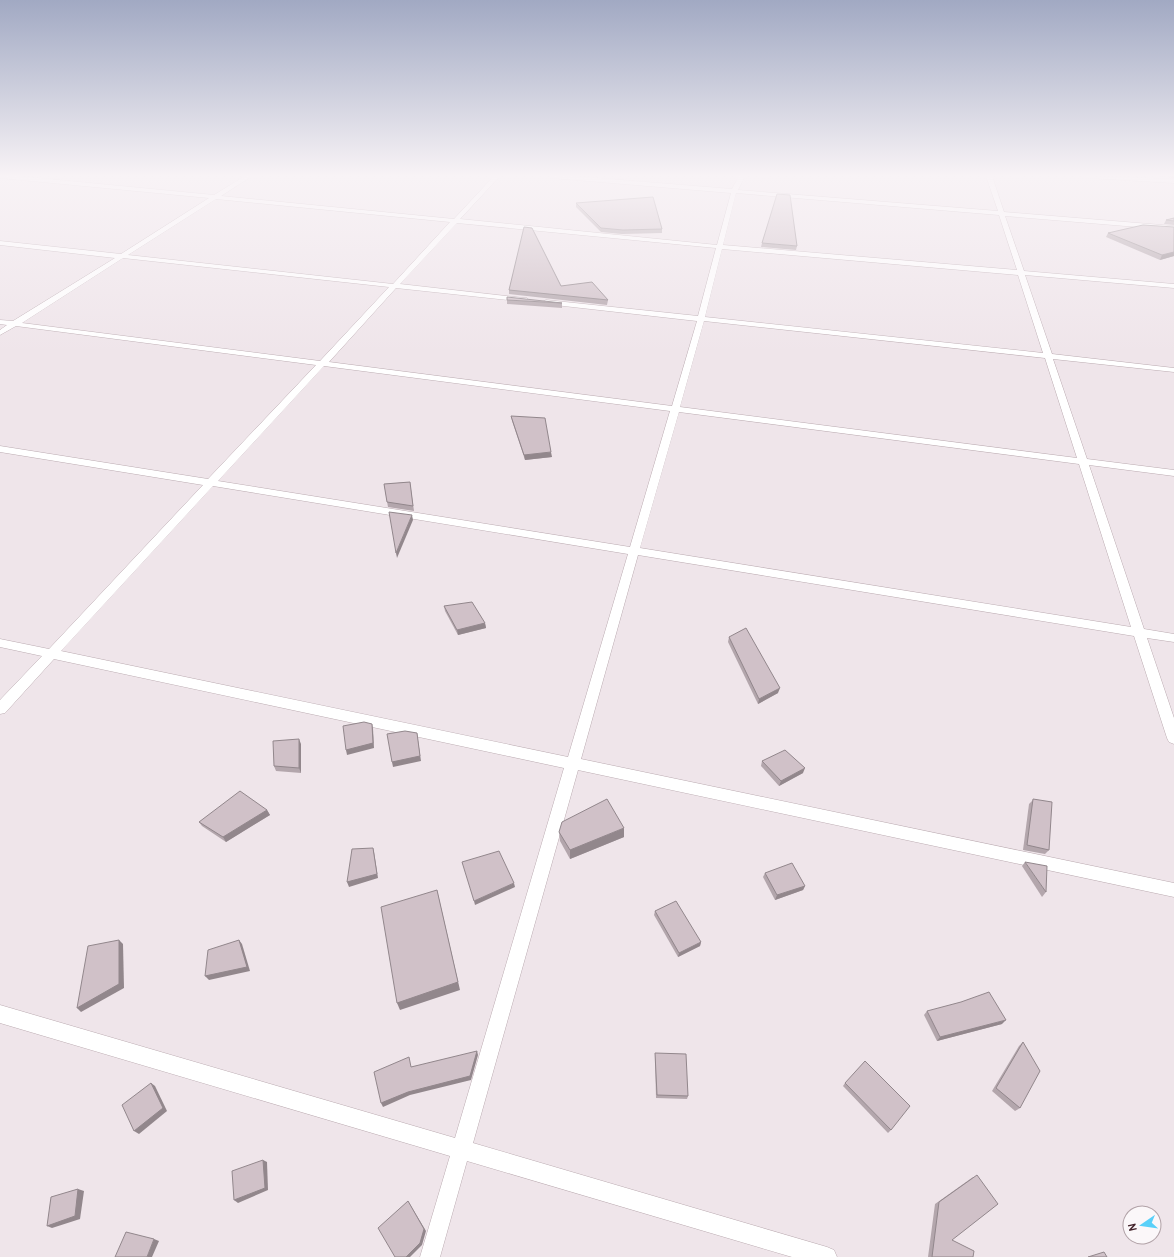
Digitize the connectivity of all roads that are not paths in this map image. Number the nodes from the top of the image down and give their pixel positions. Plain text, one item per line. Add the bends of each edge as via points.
1 (156, 235) edge
2 (443, 235) edge
3 (595, 235) edge
4 (724, 235) edge
5 (1009, 235) edge
6 (0, 243) edge
7 (721, 247) junction
8 (122, 256) junction
9 (1020, 272) junction
10 (396, 286) junction
11 (1174, 286) edge
12 (701, 319) junction
13 (0, 322) edge
14 (15, 324) junction
15 (0, 334) edge
16 (1048, 357) junction
17 (323, 364) junction
18 (1174, 370) edge
19 (675, 409) junction
20 (0, 448) edge
21 (1083, 461) junction
22 (1174, 473) edge
23 (211, 483) junction
24 (634, 551) junction
25 (1139, 632) junction
26 (1174, 638) edge
27 (0, 643) edge
28 (51, 654) junction
29 (0, 708) edge
30 (1174, 738) edge
31 (572, 764) junction
32 (1174, 890) edge
33 (0, 1014) edge
34 (461, 1149) junction
35 (430, 1257) edge
36 (827, 1257) edge

1 - 8 street
2 - 10 street
3 - 7 street
4 - 7 street
5 - 9 street
6 - 8 street
7 - 9 street
7 - 12 street
8 - 10 street
8 - 14 street
9 - 11 street
9 - 16 street
10 - 12 street
10 - 17 street
12 - 16 street
12 - 19 street
13 - 14 street
14 - 15 street
14 - 17 street
16 - 18 street
16 - 21 street
17 - 19 street
17 - 23 street
19 - 21 street
19 - 24 street
20 - 23 street
21 - 22 street
21 - 25 street
23 - 24 street
23 - 28 street
24 - 25 street
24 - 31 street
25 - 26 street
25 - 30 street
27 - 28 street
28 - 29 street
28 - 31 street
31 - 32 street
31 - 34 street
33 - 34 street
34 - 35 street
34 - 36 street

